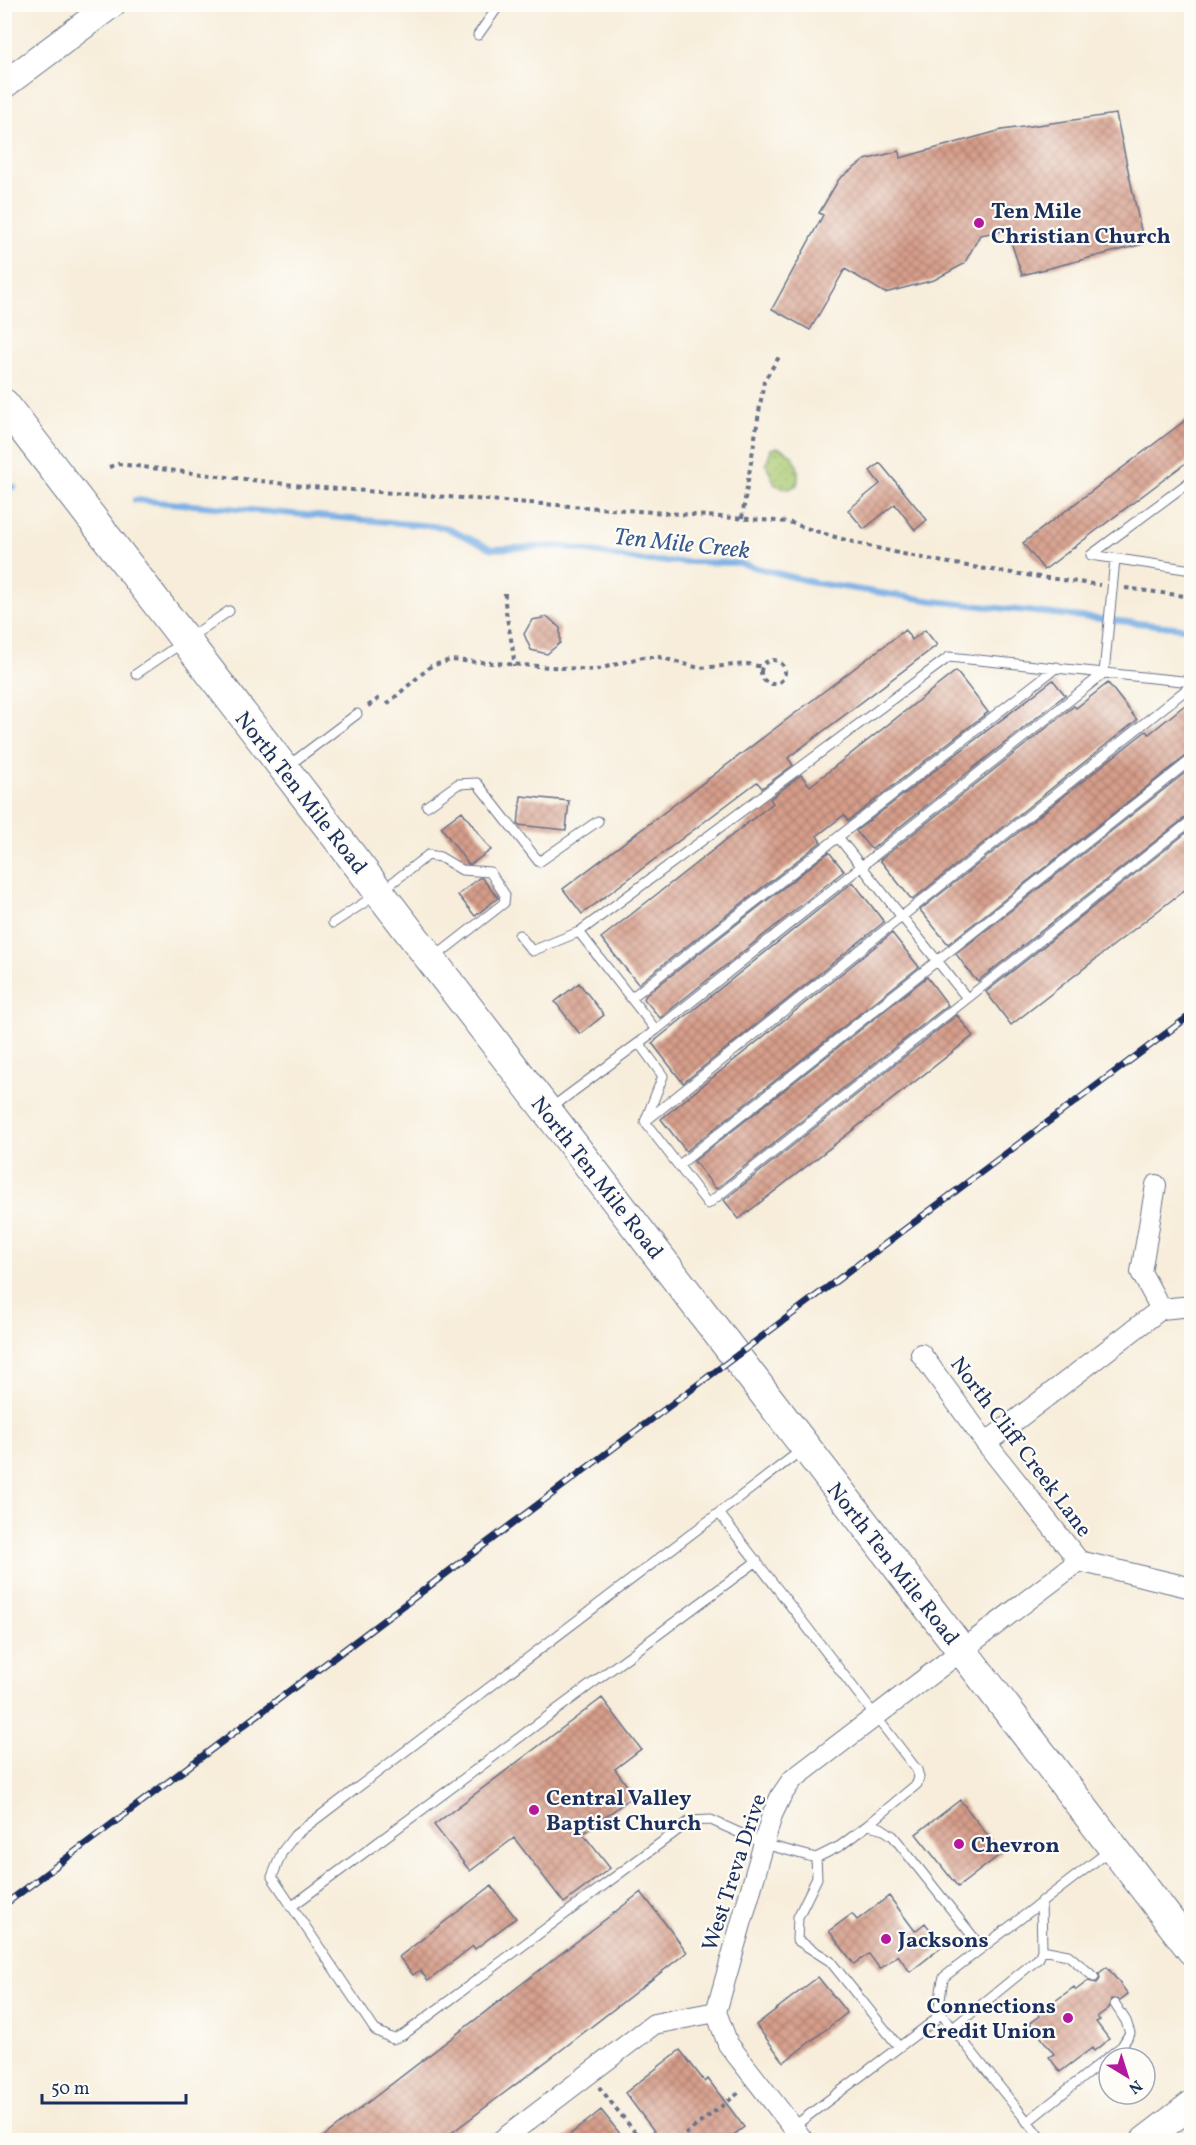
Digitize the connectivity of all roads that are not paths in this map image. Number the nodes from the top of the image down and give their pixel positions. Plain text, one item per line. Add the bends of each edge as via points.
1 (112, 4) edge
2 (500, 4) edge
3 (478, 35) dead end
4 (4, 85) edge
5 (4, 404) edge
6 (1191, 480) edge
7 (1115, 559) junction
8 (1191, 570) edge
9 (229, 611) dead end
10 (185, 641) junction
11 (1057, 667) junction
12 (1104, 673) junction
13 (135, 674) dead end
14 (1191, 684) edge
15 (357, 714) dead end
16 (1191, 759) edge
17 (284, 769) junction
18 (427, 806) dead end
19 (1191, 820) edge
20 (598, 821) dead end
21 (838, 837) junction
22 (861, 867) junction
23 (379, 893) junction
24 (901, 917) junction
25 (333, 923) dead end
26 (579, 932) junction
27 (519, 935) dead end
28 (431, 961) junction
29 (937, 961) junction
30 (631, 998) junction
31 (967, 998) junction
32 (656, 1030) junction
33 (639, 1042) junction
34 (547, 1111) junction
35 (645, 1122) junction
36 (678, 1166) junction
37 (1156, 1185) dead end
38 (1191, 1306) edge
39 (1161, 1309) junction
40 (921, 1354) dead end
41 (986, 1443) junction
42 (804, 1447) junction
43 (720, 1514) junction
44 (757, 1561) junction
45 (1079, 1561) junction
46 (1191, 1588) edge
47 (961, 1650) junction
48 (877, 1715) junction
49 (868, 1825) junction
50 (764, 1844) junction
51 (1112, 1848) junction
52 (816, 1858) junction
53 (1041, 1901) junction
54 (291, 1907) junction
55 (982, 1947) junction
56 (1041, 1950) junction
57 (1191, 1950) edge
58 (1094, 1977) dead end
59 (1115, 2004) dead end
60 (939, 2011) junction
61 (716, 2012) junction
62 (953, 2028) junction
63 (899, 2047) junction
64 (1191, 2104) edge
65 (1027, 2122) junction
66 (798, 2134) edge
67 (502, 2140) edge
68 (1042, 2140) edge
69 (1145, 2140) edge

1 - 4 main road
2 - 3 lane
5 - 10 main road, North Ten Mile Road
6 - 7 lane via 1091,555
7 - 8 lane
7 - 12 lane
9 - 10 lane
10 - 13 lane
10 - 17 main road, North Ten Mile Road
11 - 12 lane
11 - 21 lane
11 - 26 lane via 949,657
12 - 14 lane
12 - 22 lane
14 - 24 lane
15 - 17 lane
16 - 29 lane
17 - 23 main road, North Ten Mile Road
18 - 20 lane via 458,784 477,783 539,862
19 - 31 lane
21 - 22 lane
21 - 30 lane
22 - 24 lane
22 - 32 lane
23 - 25 lane
23 - 28 main road, North Ten Mile Road
23 - 28 lane via 428,855 440,856 462,870 490,873 506,895 504,903
24 - 29 lane
24 - 35 lane
26 - 27 lane via 532,951
26 - 30 lane
28 - 34 main road, North Ten Mile Road
29 - 31 lane
29 - 36 lane
30 - 32 lane
31 - 36 lane via 708,1204
32 - 33 lane
33 - 34 lane
33 - 35 lane via 663,1076
34 - 42 main road, North Ten Mile Road
35 - 36 lane
37 - 39 street via 1141,1272
38 - 39 street
39 - 41 street
40 - 41 street, North Cliff Creek Lane
41 - 45 street, North Cliff Creek Lane
42 - 43 lane
42 - 47 main road, North Ten Mile Road
43 - 44 lane
43 - 54 lane via 295,1835 282,1852 272,1877
44 - 48 lane
44 - 54 lane
45 - 46 street, North Cliff Creek Lane
45 - 47 street, West Treva Drive
47 - 48 street, West Treva Drive
47 - 51 main road, North Ten Mile Road
48 - 49 lane via 920,1777 917,1784
48 - 50 street, West Treva Drive via 792,1780 776,1805
49 - 52 lane
49 - 55 lane via 893,1836
50 - 52 lane
50 - 54 lane via 711,1821 690,1821 393,2039 375,2030
50 - 61 street, West Treva Drive
51 - 53 lane
51 - 57 main road, North Ten Mile Road
52 - 63 lane via 817,1878 798,1917 797,1940 830,1961
53 - 55 lane
53 - 56 lane
55 - 60 lane via 944,1977
56 - 58 lane via 1068,1955
56 - 62 lane via 1034,1964
59 - 65 lane via 1130,2033 1122,2046
60 - 62 lane
60 - 63 lane via 935,2020
61 - 66 street via 728,2044
61 - 67 street via 654,2024
62 - 65 lane
63 - 66 lane
64 - 69 main road
65 - 68 lane

